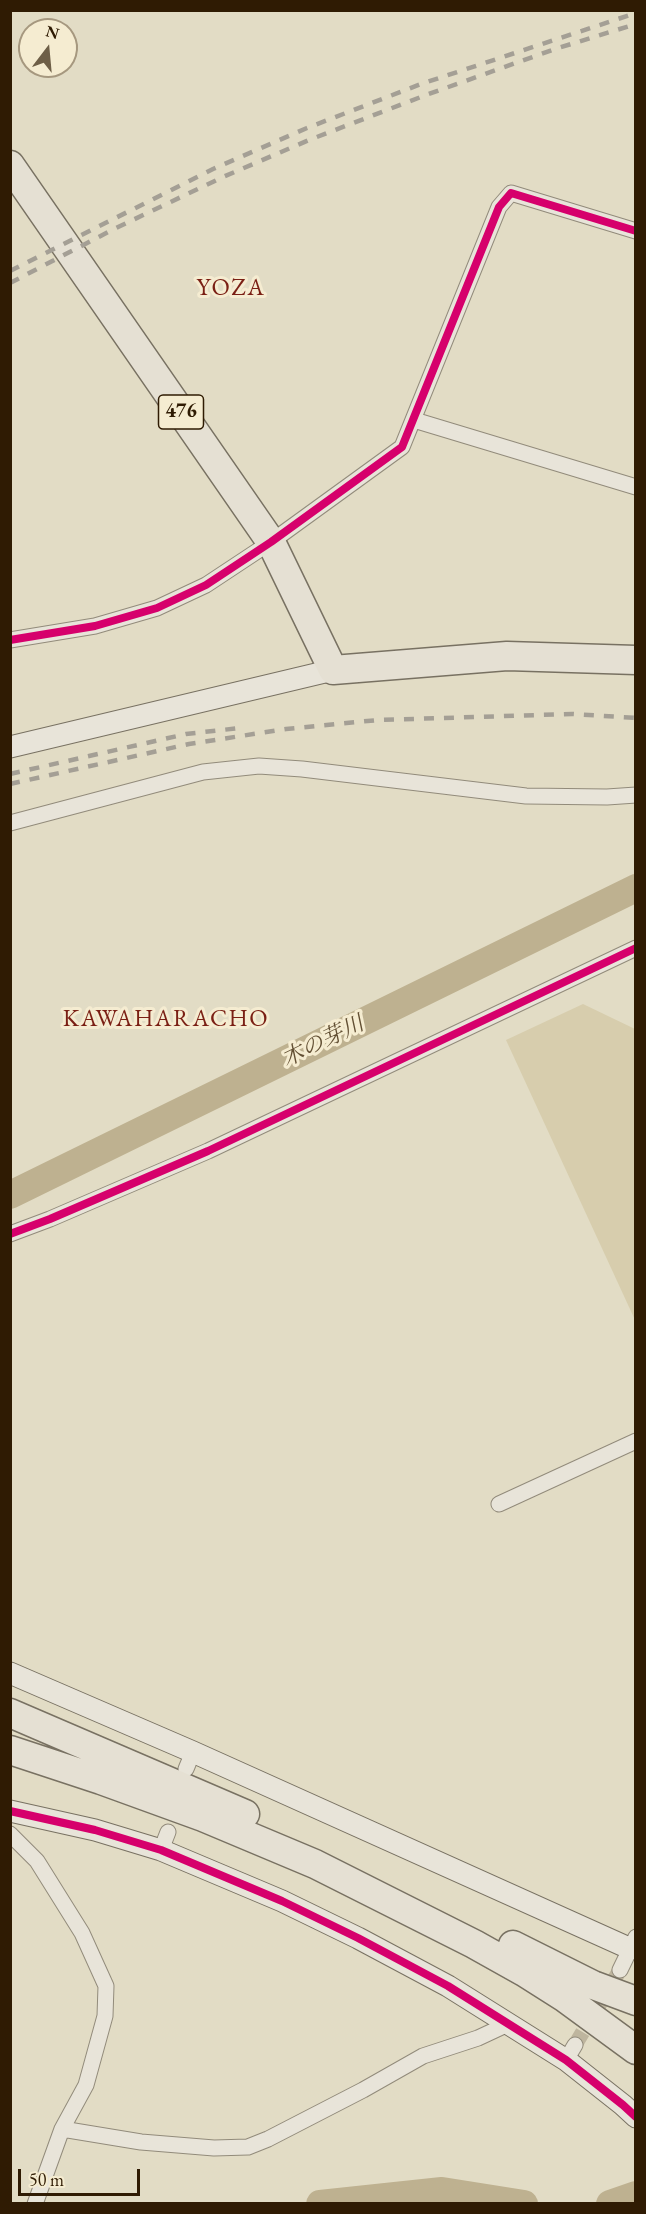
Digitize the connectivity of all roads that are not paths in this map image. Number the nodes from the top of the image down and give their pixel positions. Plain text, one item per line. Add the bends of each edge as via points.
1 (10, 165) edge
2 (636, 231) edge
3 (414, 420) junction
4 (636, 487) edge
5 (272, 542) junction
6 (10, 640) edge
7 (636, 660) edge
8 (333, 670) junction
9 (10, 747) edge
10 (636, 795) edge
11 (10, 823) edge
12 (636, 948) edge
13 (10, 1234) edge
14 (636, 1441) edge
15 (499, 1504) dead end
16 (10, 1673) edge
17 (10, 1713) edge
18 (10, 1734) edge
19 (10, 1750) edge
20 (10, 1769) edge
21 (10, 1811) edge
22 (202, 1817) junction
23 (259, 1820) junction
24 (10, 1834) edge
25 (634, 1945) edge
26 (620, 1970) tunnel mouth
27 (636, 2001) edge
28 (508, 2024) junction
29 (636, 2050) edge
30 (636, 2117) edge
31 (62, 2130) junction
32 (35, 2204) edge

1 - 5 highway, 476
2 - 3 street via 511,193 499,207
3 - 4 street
3 - 5 street via 402,447
5 - 6 street via 206,585 157,608 95,626
5 - 8 highway, 476
7 - 8 highway via 507,656
8 - 9 street
10 - 11 street via 526,796 259,766 203,772
12 - 13 street via 208,1150
14 - 15 street
16 - 25 street via 190,1761
17 - 23 highway
18 - 23 highway
19 - 22 highway
20 - 22 highway
21 - 28 street via 165,1841 448,1986
22 - 29 highway via 315,1864 474,1944 565,1998
23 - 27 highway via 403,1886 561,1970
24 - 31 street via 37,1861 82,1933 106,1986 105,2016 86,2085
25 - 26 street
28 - 30 street via 570,2053
28 - 31 street via 423,2056 248,2147 141,2142
31 - 32 street

